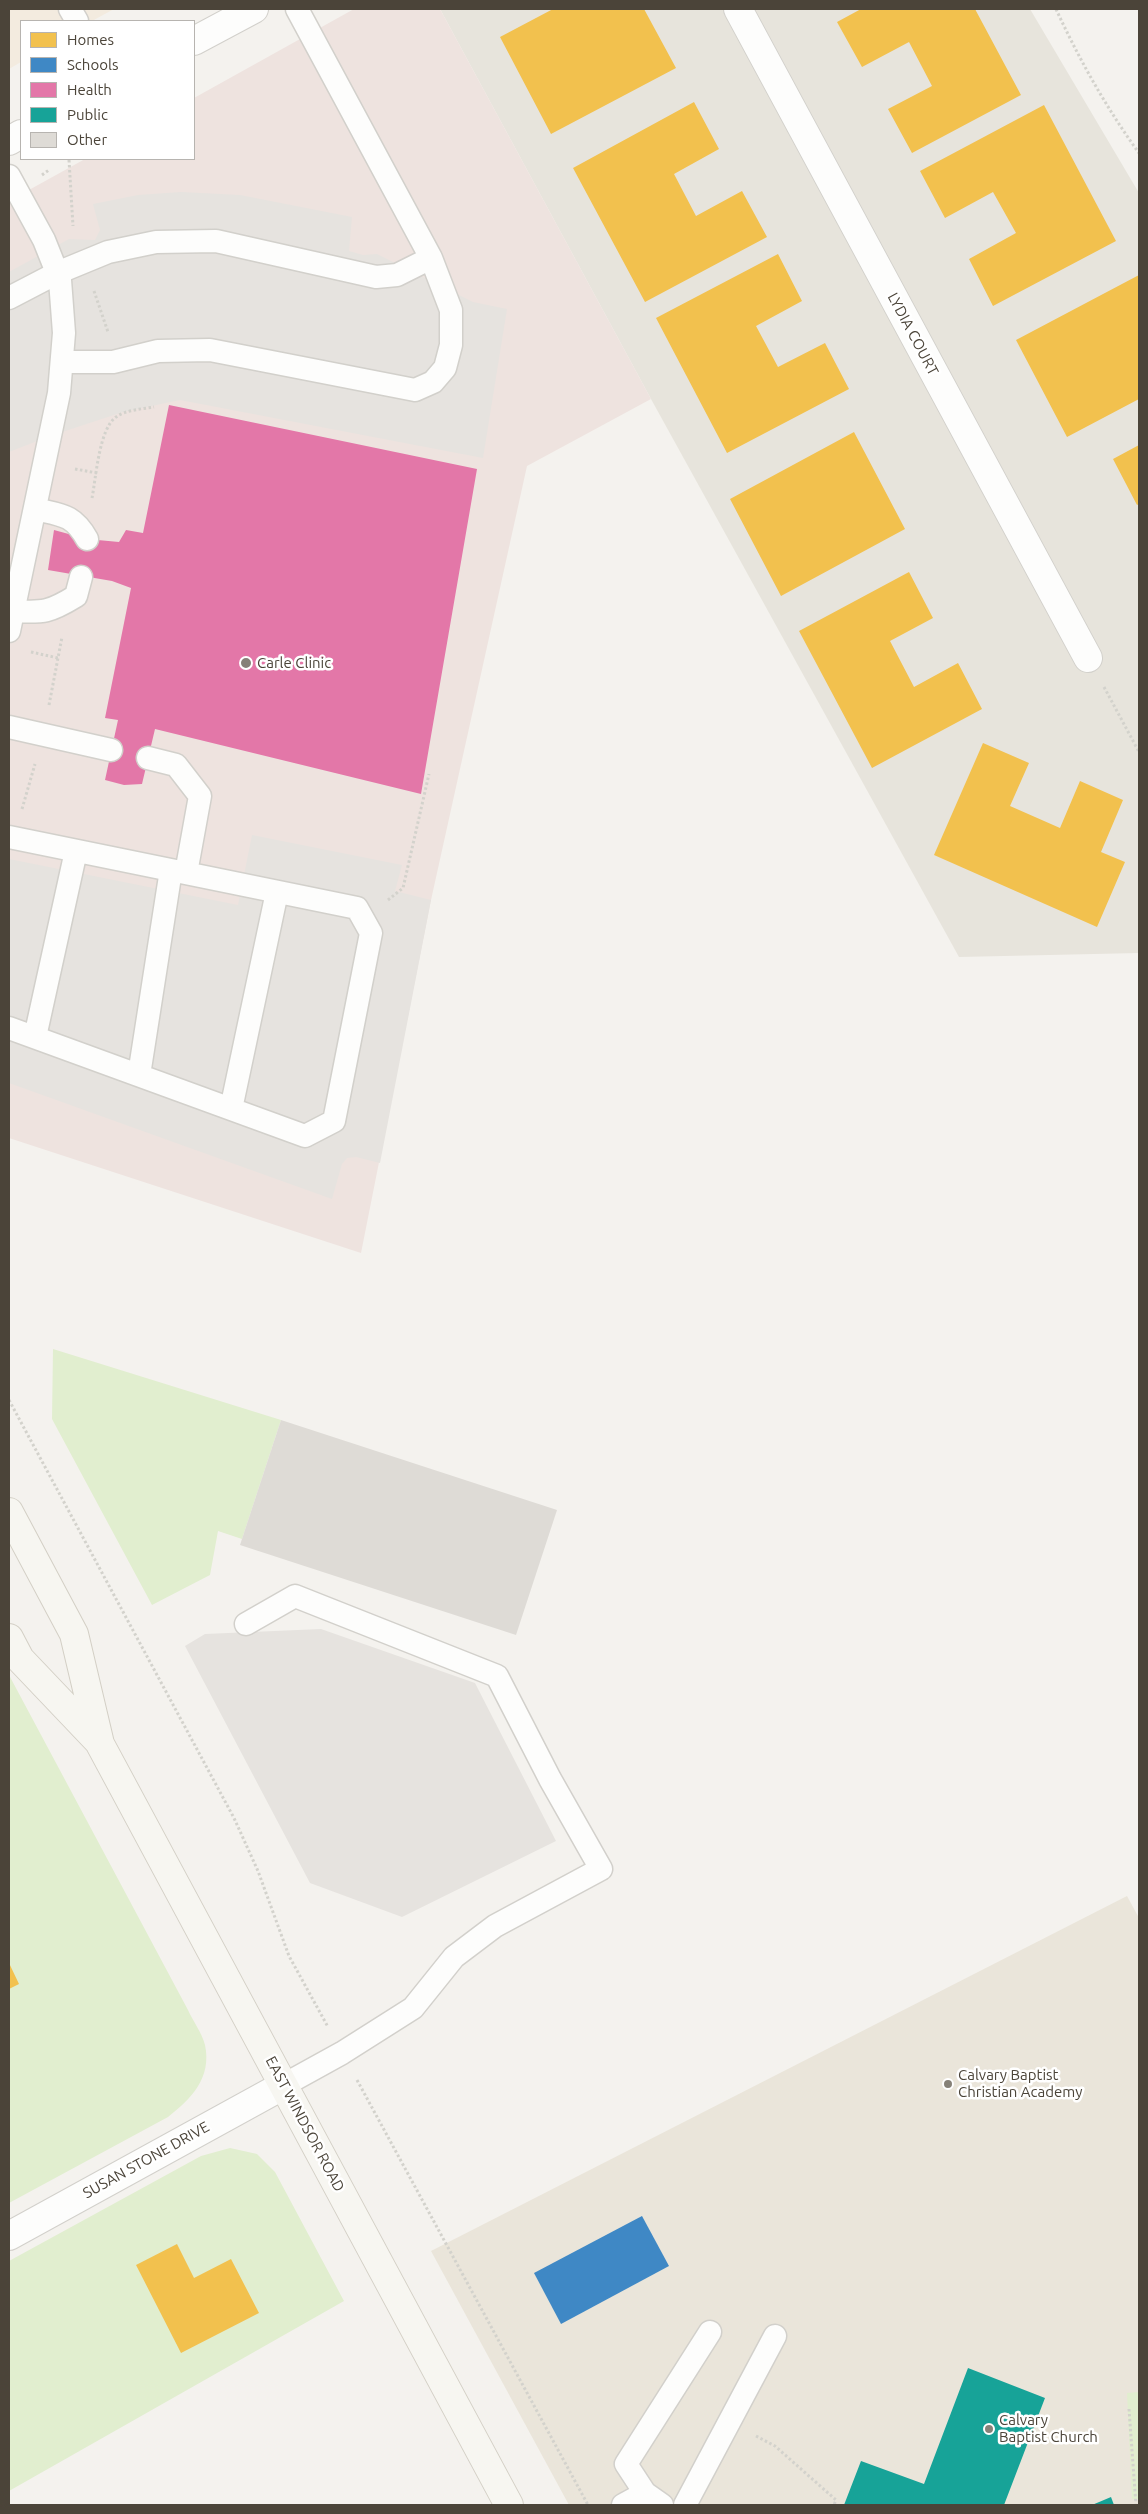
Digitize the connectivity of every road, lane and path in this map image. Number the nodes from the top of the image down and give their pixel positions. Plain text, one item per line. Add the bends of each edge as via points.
1 (254, 9) edge
2 (297, 9) edge
3 (738, 9) edge
4 (1056, 9) edge
5 (195, 40) edge
6 (20, 135) edge
7 (9, 141) edge
8 (1139, 153) edge
9 (9, 176) edge
10 (431, 258) junction
11 (57, 273) junction
12 (9, 298) edge
13 (62, 362) junction
14 (34, 509) junction
15 (87, 539) dead end
16 (81, 577) dead end
17 (11, 621) edge
18 (1088, 658) joint
19 (9, 727) edge
20 (111, 750) dead end
21 (1139, 752) edge
22 (148, 758) dead end
23 (429, 774) dead end
24 (9, 837) edge
25 (76, 851) junction
26 (179, 872) junction
27 (277, 892) junction
28 (363, 919) junction
29 (9, 1028) edge
30 (35, 1037) junction
31 (139, 1075) junction
32 (231, 1109) junction
33 (9, 1400) edge
34 (9, 1512) edge
35 (246, 1624) dead end
36 (9, 1638) edge
37 (100, 1744) junction
38 (342, 2053) junction
39 (284, 2084) junction
40 (9, 2236) edge
41 (710, 2332) dead end
42 (775, 2336) dead end
43 (1129, 2409) dead end
44 (729, 2421) junction
45 (653, 2499) edge
46 (509, 2505) edge
47 (588, 2505) edge
48 (624, 2505) edge
49 (685, 2505) edge
50 (834, 2505) edge
51 (1136, 2505) edge

1 - 5 street
2 - 10 lane
3 - 18 street, LYDIA COURT
4 - 8 path via 1070,40
6 - 7 street
9 - 11 lane via 44,240
10 - 11 lane via 398,275 376,276 216,241 156,242 108,252
10 - 13 lane via 451,310 451,345 445,368 433,382 415,390 210,350 158,351 113,362
11 - 12 lane
11 - 13 lane via 64,333
13 - 14 lane via 59,393
14 - 15 lane via 68,517 79,524
14 - 17 lane
16 - 17 lane via 76,596 42,613
18 - 21 path
19 - 20 lane
22 - 26 lane via 176,765 200,796
23 - 28 path via 403,888
24 - 25 lane
25 - 26 lane
25 - 30 lane
26 - 27 lane
26 - 31 lane
27 - 28 lane via 357,908
27 - 32 lane
28 - 32 lane via 371,933 334,1121 305,1136
29 - 30 lane
30 - 31 lane
31 - 32 lane
33 - 38 path via 234,1818 258,1871 289,1956
34 - 37 main road, EAST WINDSOR ROAD via 74,1634
35 - 38 lane via 295,1596 497,1676 600,1869 495,1926 454,1957 413,2008
36 - 37 main road, EAST WINDSOR ROAD via 20,1659
37 - 39 main road, EAST WINDSOR ROAD
38 - 39 lane
38 - 47 path
39 - 40 street, SUSAN STONE DRIVE
39 - 46 main road, EAST WINDSOR ROAD
41 - 45 lane via 626,2464
42 - 44 lane
43 - 51 path
44 - 49 lane
44 - 50 path via 775,2446 836,2500
45 - 48 lane

